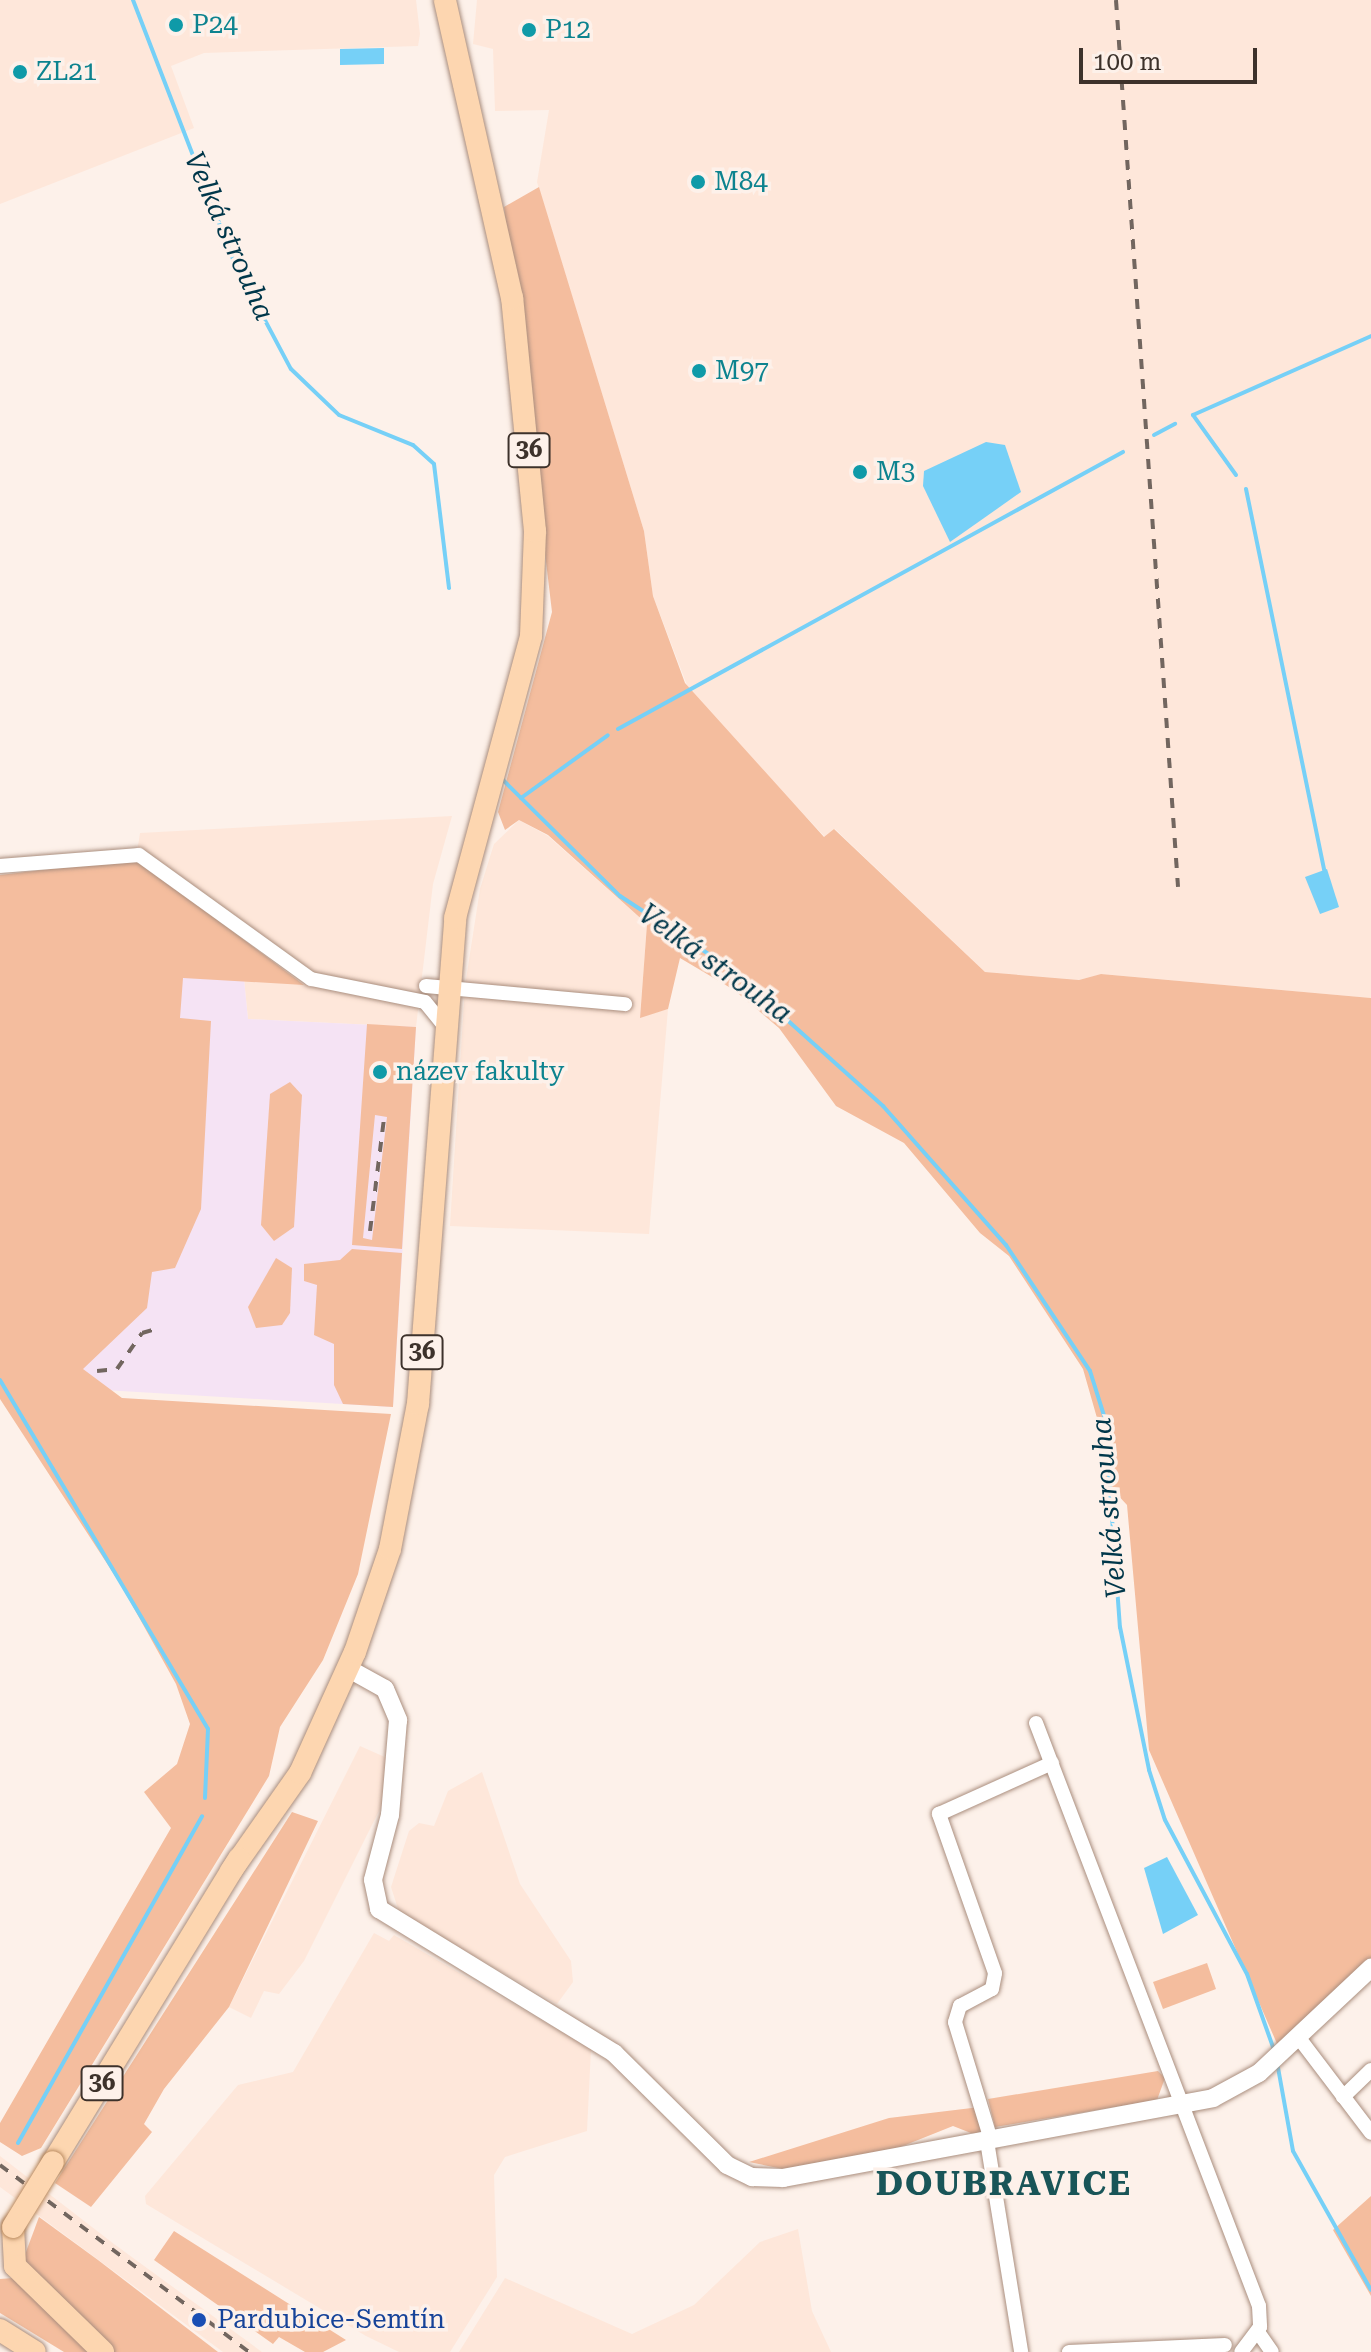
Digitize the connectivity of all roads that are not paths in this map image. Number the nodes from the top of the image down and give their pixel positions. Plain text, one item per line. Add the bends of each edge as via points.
1 (445, 0) edge
2 (0, 866) edge
3 (433, 994) junction
4 (625, 1004) dead end
5 (349, 1669) junction
6 (1036, 1723) dead end
7 (1052, 1763) junction
8 (1371, 1968) edge
9 (1299, 2038) junction
10 (1371, 2070) edge
11 (1343, 2097) junction
12 (1185, 2106) junction
13 (1371, 2133) edge
14 (989, 2141) junction
15 (13, 2227) junction
16 (0, 2248) edge
17 (0, 2330) edge
18 (1258, 2332) junction
19 (1225, 2345) dead end
20 (1134, 2350) edge
21 (35, 2352) edge
22 (103, 2352) edge
23 (1021, 2352) edge
24 (1069, 2352) edge
25 (1241, 2352) edge
26 (1272, 2352) edge

1 - 3 main road, 36 via 508,269 534,514 531,636 487,793 449,963
2 - 3 street via 139,855 311,979
3 - 4 street
3 - 5 main road, 36 via 445,1027 414,1430 385,1568
5 - 14 street via 385,1689 398,1720 390,1815 373,1880 374,1901 387,1916 614,2053 744,2174 783,2178
5 - 15 main road, 36, bridge via 287,1794 231,1871
6 - 7 street
7 - 12 street
7 - 14 street via 939,1814 995,1973 992,1989 960,2006 955,2022
8 - 9 street
9 - 11 street
9 - 12 street via 1228,2092
10 - 11 street
11 - 13 street
12 - 14 street
12 - 18 street via 1259,2306
14 - 23 street
15 - 16 main road, 36
15 - 22 main road via 15,2266
17 - 21 main road
18 - 25 street
18 - 26 street
19 - 20 street
20 - 24 street

